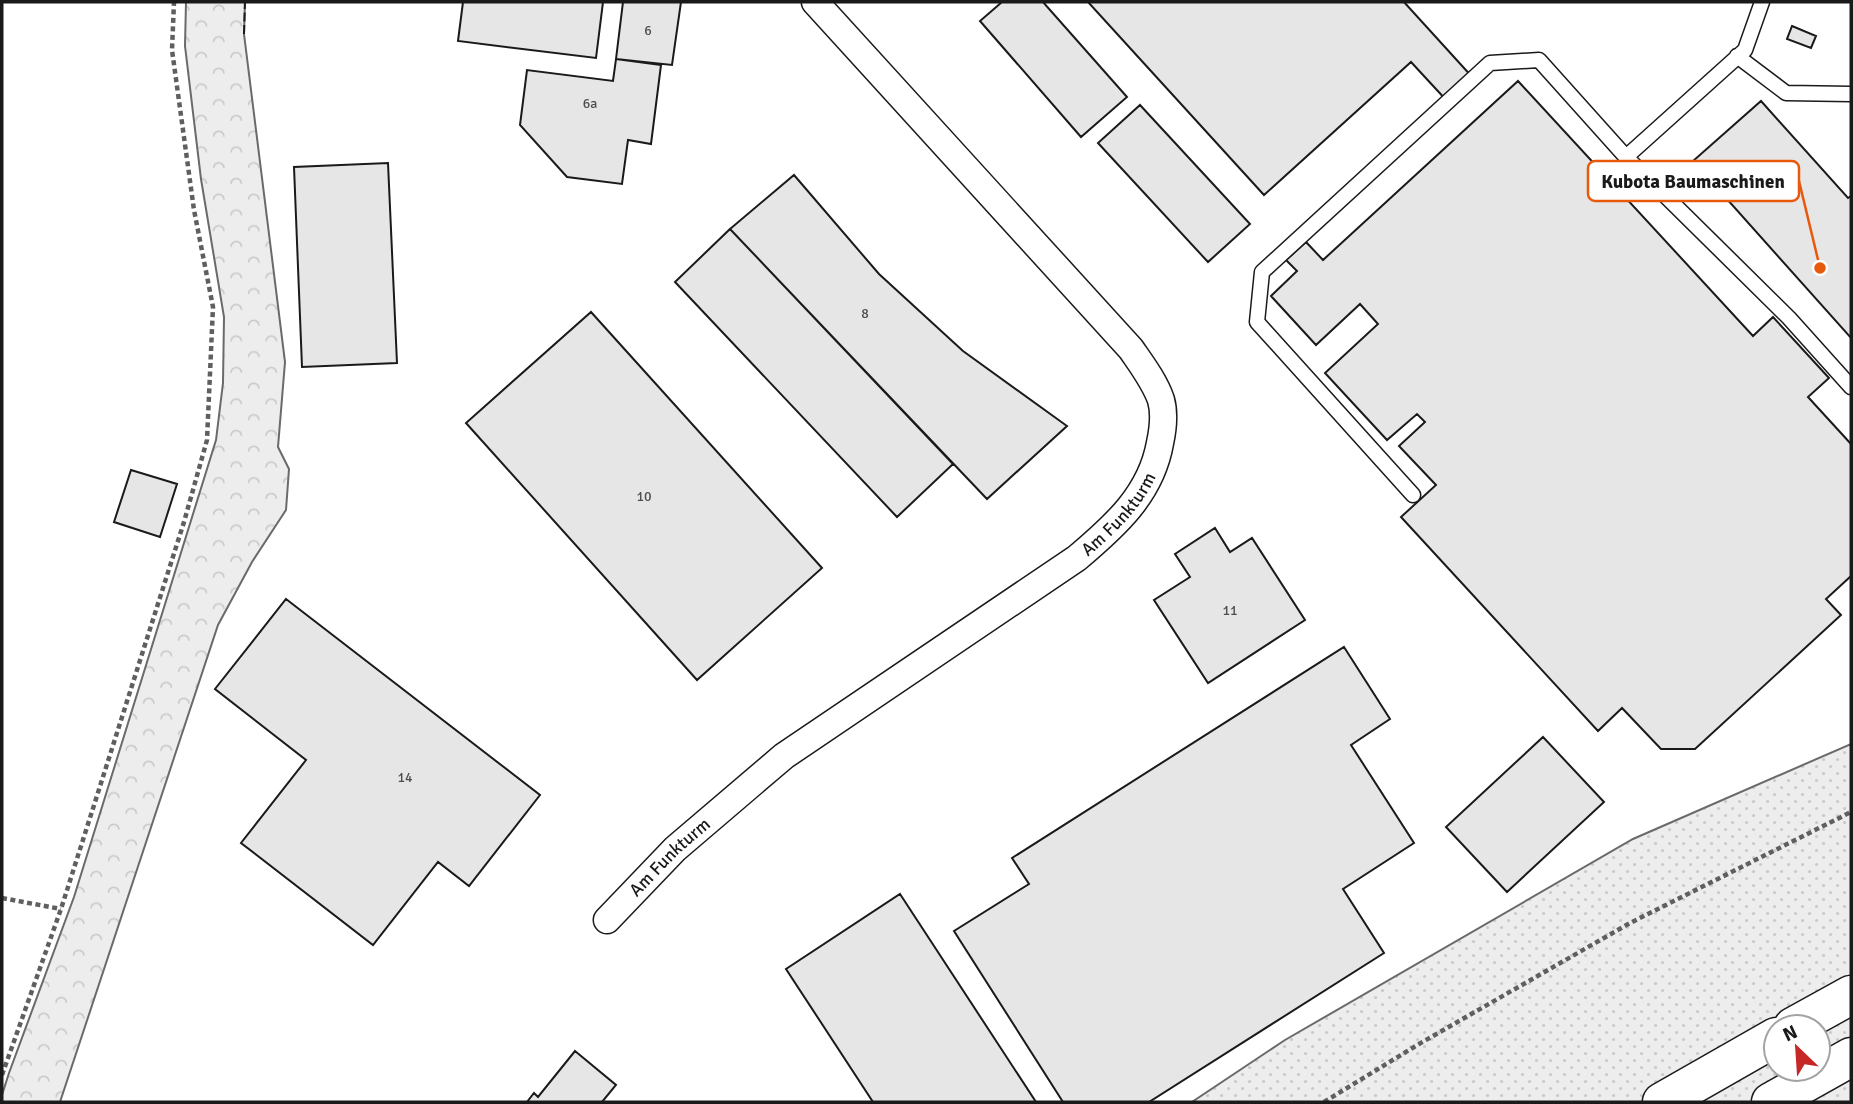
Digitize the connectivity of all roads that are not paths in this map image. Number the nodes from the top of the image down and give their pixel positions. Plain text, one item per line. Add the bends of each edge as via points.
1 (815, 2) edge
2 (1762, 2) edge
3 (1737, 56) junction
4 (1851, 94) edge
5 (1626, 157) junction
6 (1851, 387) edge
7 (1413, 495) dead end
8 (607, 920) dead end
9 (1851, 995) edge
10 (1818, 1013) edge
11 (1762, 1045) edge
12 (1851, 1057) edge
13 (1662, 1102) edge
14 (1771, 1102) edge

1 - 8 street, Am Funkturm via 1131,349 1161,401 1164,424 1158,457 1143,491 1117,525 784,756 675,849
2 - 3 lane via 1745,50
3 - 4 lane via 1786,93
3 - 5 lane
5 - 6 lane via 1789,318
5 - 7 lane via 1539,60 1490,63 1262,272 1257,321
9 - 10 highway
11 - 13 highway
12 - 14 highway

